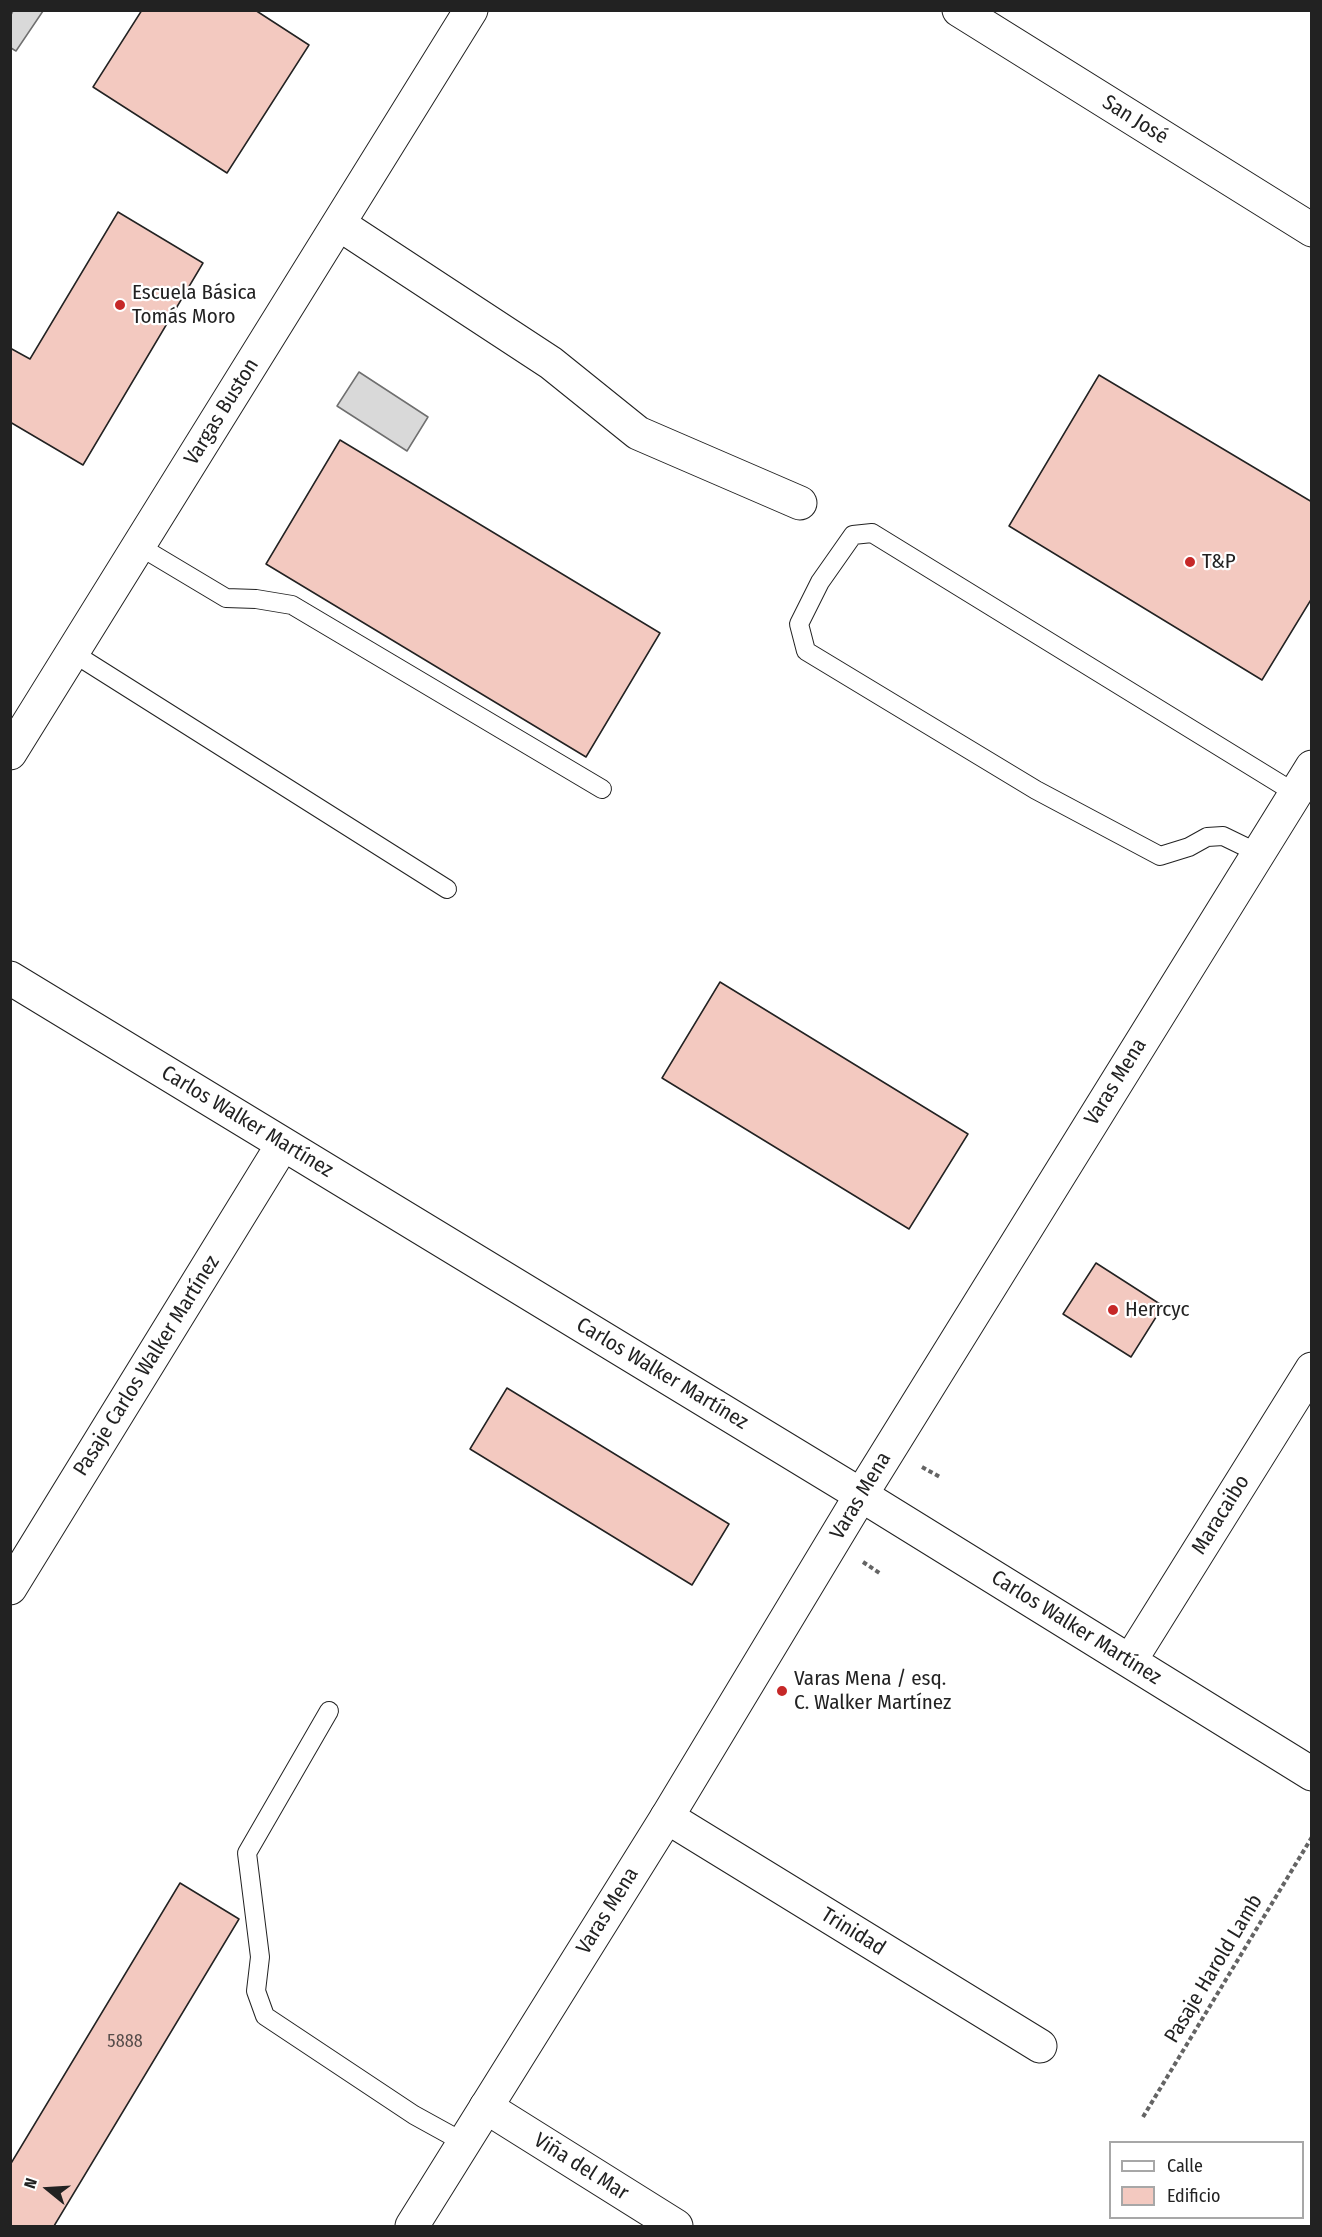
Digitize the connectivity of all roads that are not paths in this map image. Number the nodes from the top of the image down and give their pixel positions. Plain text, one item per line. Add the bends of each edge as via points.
1 (471, 10) edge
2 (959, 10) edge
3 (339, 224) junction
4 (1311, 230) edge
5 (800, 503) dead end
6 (139, 546) junction
7 (73, 653) junction
8 (10, 753) edge
9 (1303, 780) edge
10 (602, 789) dead end
11 (1258, 853) junction
12 (447, 889) dead end
13 (10, 978) edge
14 (283, 1144) junction
15 (1311, 1369) edge
16 (861, 1496) junction
17 (10, 1588) edge
18 (1130, 1661) junction
19 (330, 1711) dead end
20 (1311, 1774) edge
21 (667, 1817) junction
22 (1040, 2046) dead end
23 (486, 2108) junction
24 (463, 2142) junction
25 (412, 2226) edge
26 (676, 2226) edge

1 - 3 street, Vargas Buston
2 - 4 street, San José
3 - 5 street via 551,363 638,433
3 - 6 street, Vargas Buston
6 - 7 street, Vargas Buston
6 - 10 lane via 226,598 292,605
7 - 8 street, Vargas Buston
7 - 12 lane
9 - 11 street, Varas Mena
9 - 11 lane via 872,533 853,535 820,582 799,624 806,651 1036,790 1160,856 1207,837 1223,836
11 - 16 street, Varas Mena
13 - 14 street, Carlos Walker Martínez
14 - 16 street, Carlos Walker Martínez
14 - 17 street, Pasaje Carlos Walker Martínez
15 - 18 street, Maracaibo
16 - 18 street, Carlos Walker Martínez
16 - 21 street, Varas Mena
18 - 20 street, Carlos Walker Martínez
19 - 24 lane via 247,1853 260,1957 256,1991 265,2016 414,2115
21 - 22 street, Trinidad
21 - 23 street, Varas Mena
23 - 24 street, Varas Mena
23 - 26 street, Viña del Mar
24 - 25 street, Varas Mena

